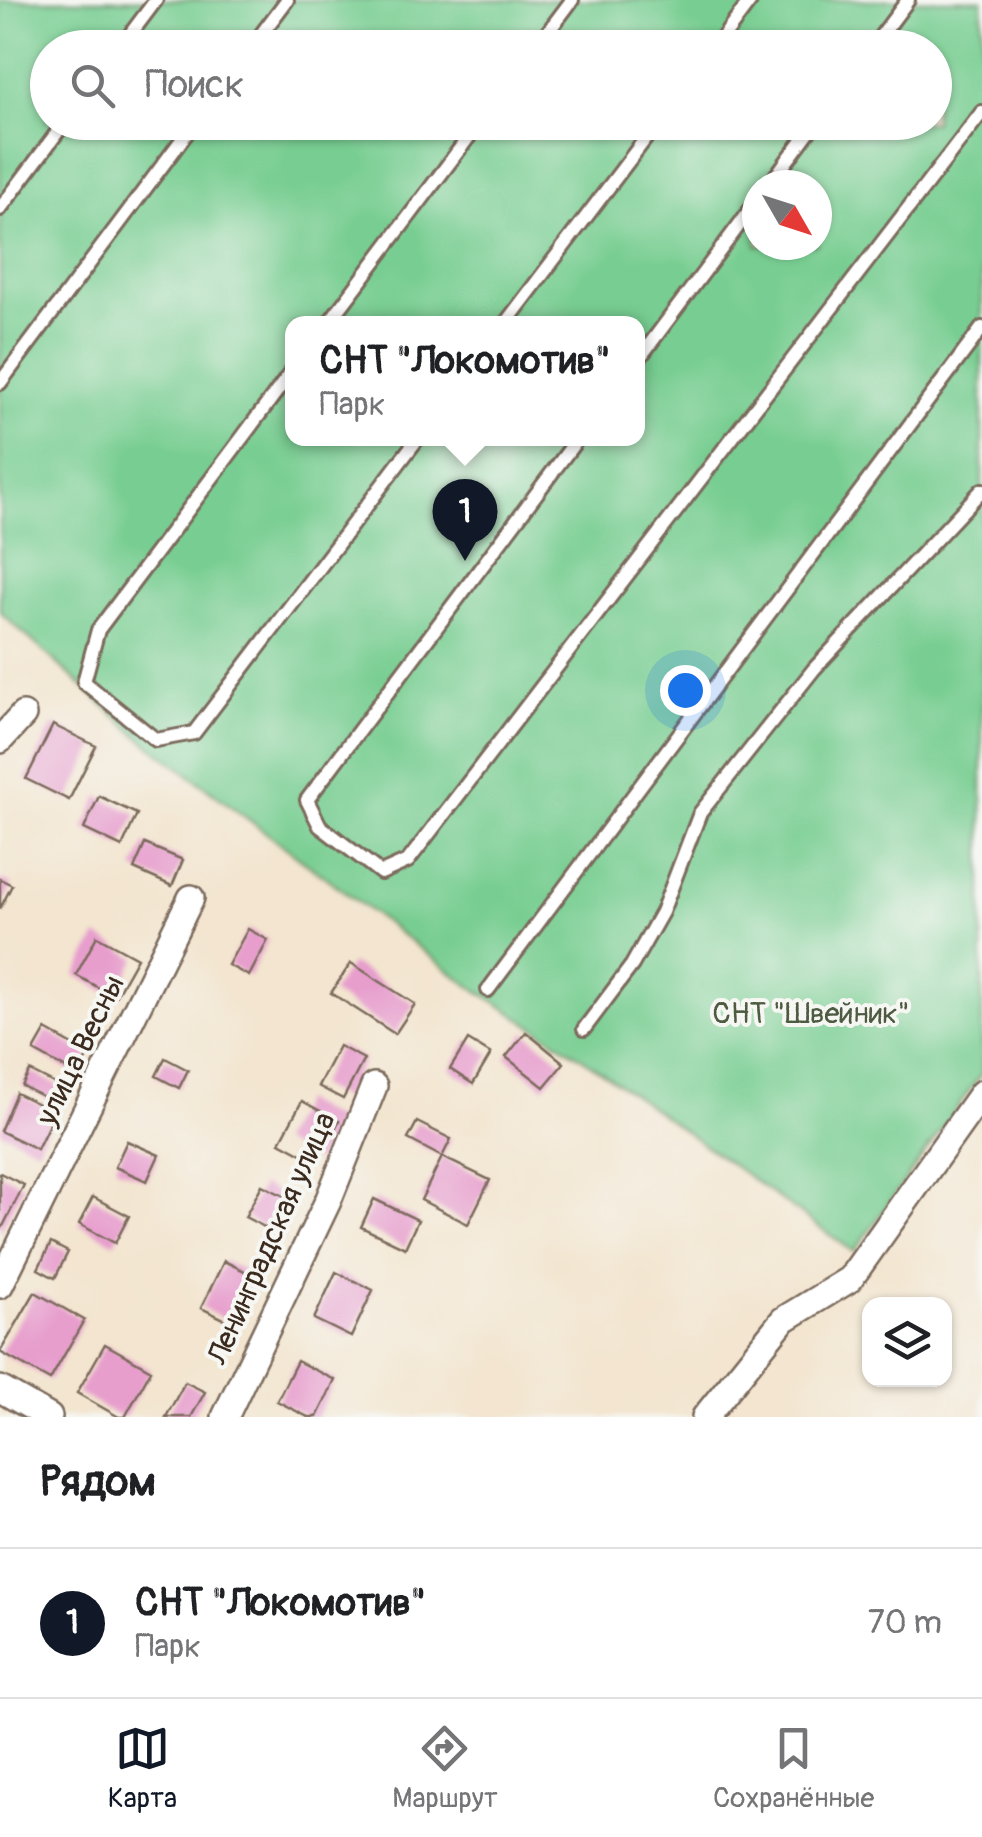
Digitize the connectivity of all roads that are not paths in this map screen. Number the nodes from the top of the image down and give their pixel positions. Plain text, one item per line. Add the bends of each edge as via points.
1 (156, 0) edge
2 (287, 0) edge
3 (572, 0) edge
4 (751, 0) edge
5 (908, 0) edge
6 (134, 30) edge
7 (264, 30) edge
8 (550, 30) edge
9 (728, 30) edge
10 (886, 30) edge
11 (982, 112) edge
12 (52, 140) edge
13 (182, 140) edge
14 (466, 140) edge
15 (644, 140) edge
16 (803, 140) edge
17 (780, 170) edge
18 (0, 210) edge
19 (742, 221) edge
20 (334, 316) edge
21 (511, 316) edge
22 (982, 328) edge
23 (645, 351) edge
24 (285, 380) edge
25 (0, 383) edge
26 (412, 446) edge
27 (572, 446) edge
28 (982, 490) edge
29 (24, 715) dead end
30 (0, 740) edge
31 (191, 898) dead end
32 (488, 990) dead end
33 (584, 1029) dead end
34 (374, 1086) dead end
35 (982, 1093) edge
36 (0, 1285) edge
37 (0, 1389) edge
38 (49, 1417) edge
39 (225, 1417) edge
40 (705, 1417) edge

1 - 6 lane
2 - 7 lane
3 - 8 lane
4 - 9 lane
5 - 10 lane
11 - 27 lane via 408,860 381,873 320,826 306,800
12 - 18 lane
13 - 25 lane
14 - 20 lane
15 - 21 lane
16 - 17 lane
19 - 23 lane
22 - 32 lane
24 - 26 lane via 98,630 84,682 156,740 194,732
28 - 33 lane via 814,669 700,813 662,912
29 - 30 street
31 - 36 street, улица Весны
34 - 39 street, Ленинградская улица via 328,1201
35 - 40 street via 850,1278 783,1320
37 - 38 street

